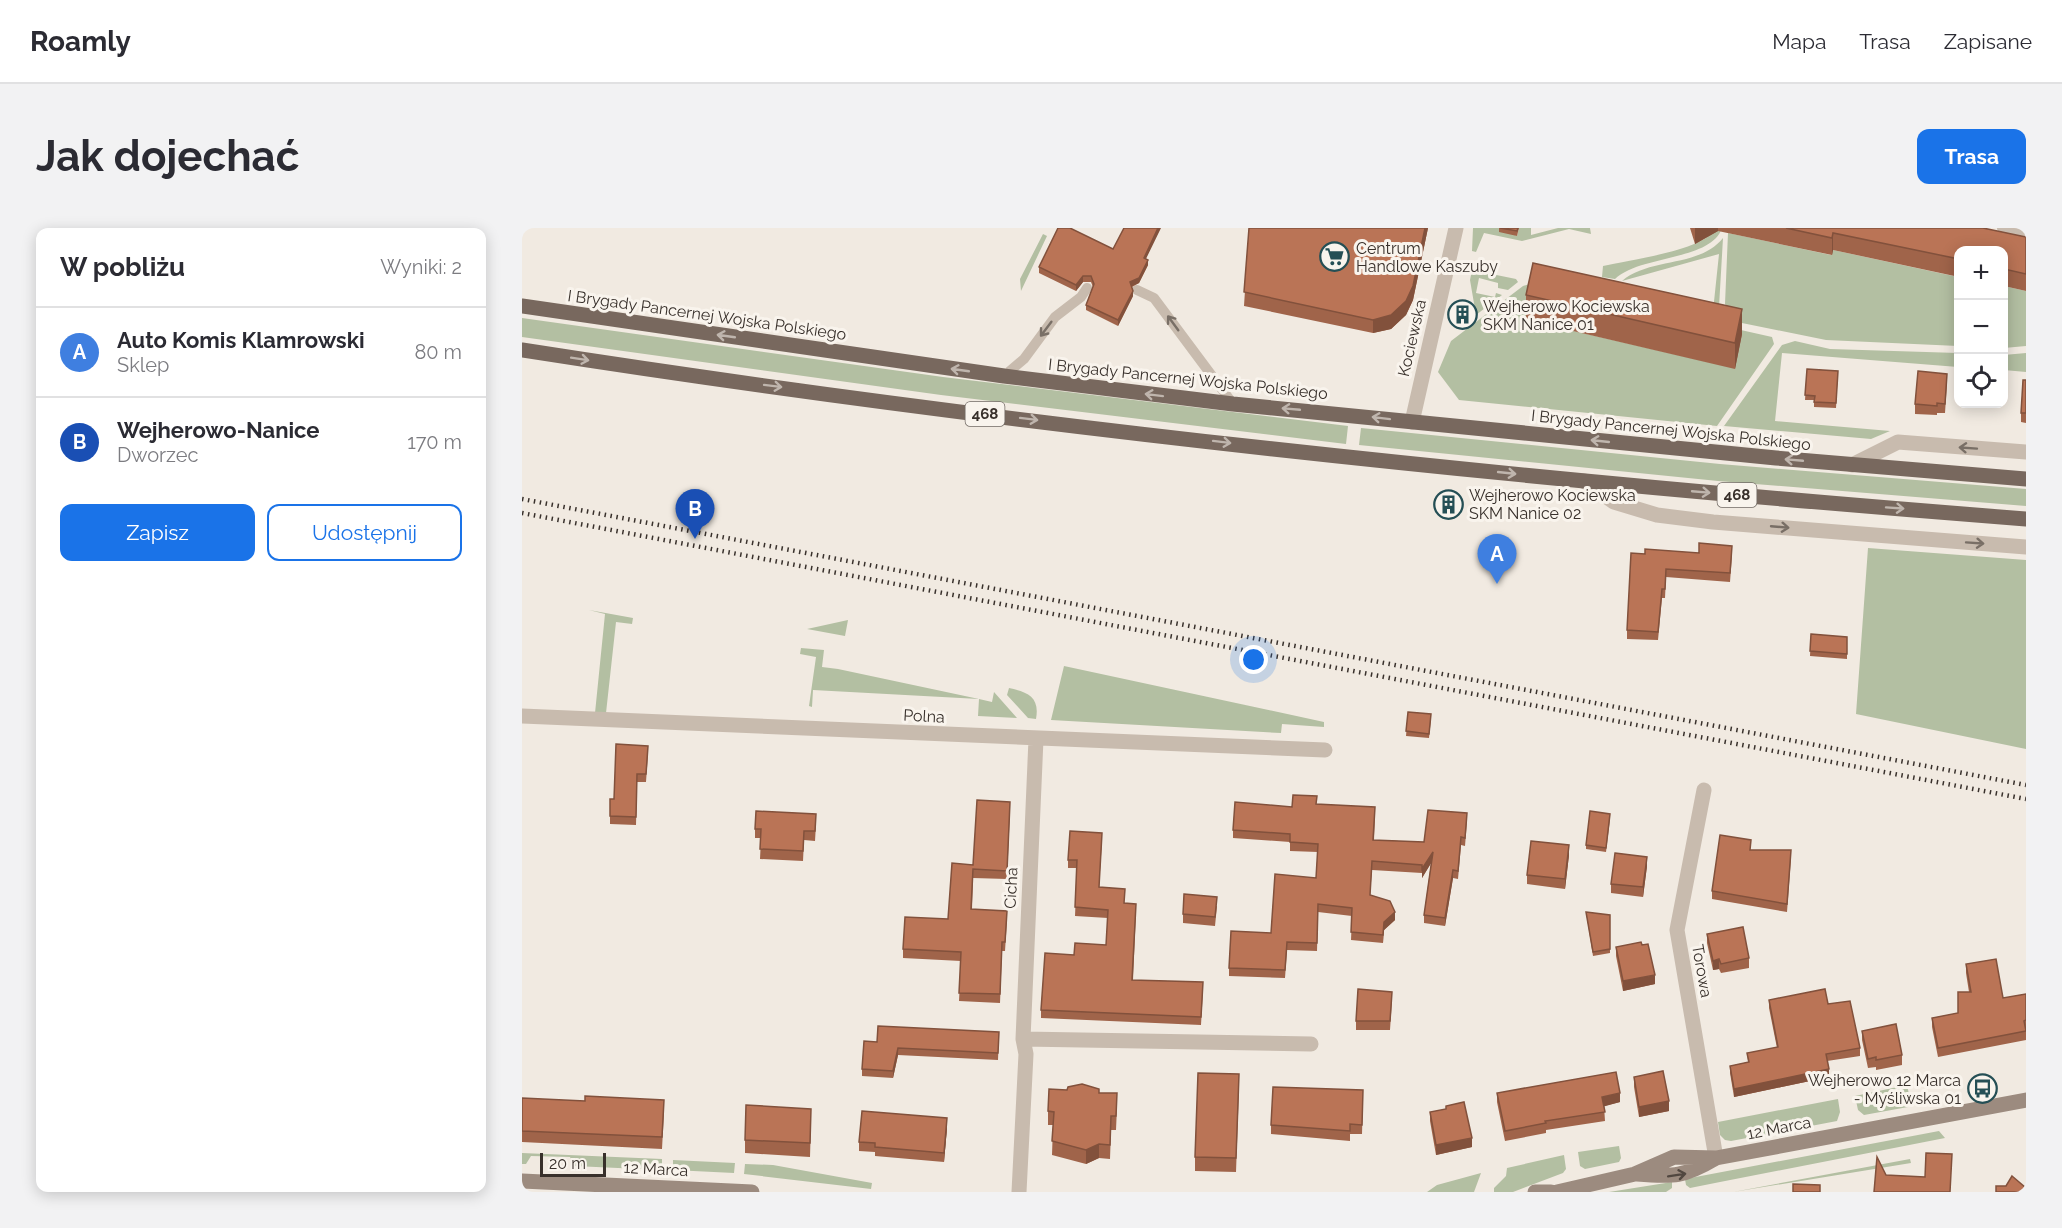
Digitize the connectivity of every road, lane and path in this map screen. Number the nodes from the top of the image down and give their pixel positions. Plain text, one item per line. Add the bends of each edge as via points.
1 (1456, 228) edge
2 (2002, 228) edge
3 (2026, 233) edge
4 (1087, 288) dead end
5 (1137, 290) dead end
6 (522, 306) edge
7 (522, 350) edge
8 (1004, 376) junction
9 (1233, 404) junction
10 (1412, 422) junction
11 (2026, 452) edge
12 (1852, 465) junction
13 (2026, 478) edge
14 (1584, 481) junction
15 (2026, 519) edge
16 (2026, 547) edge
17 (522, 716) edge
18 (1036, 739) junction
19 (1324, 750) dead end
20 (1704, 790) dead end
21 (1023, 1039) junction
22 (1311, 1044) dead end
23 (2026, 1100) edge
24 (1716, 1158) junction
25 (522, 1180) edge
26 (752, 1192) edge
27 (1019, 1192) edge
28 (1535, 1192) edge
29 (1551, 1192) edge
30 (1557, 1192) edge

1 - 10 street, Kociewska
2 - 3 lane
4 -> 8 lane via 1055,317 1024,358
9 -> 5 lane via 1154,298
8 -> 6 main road, I Brygady Pancernej Wojska Polskiego
7 -> 14 main road, 468 via 991,414
9 -> 8 main road, I Brygady Pancernej Wojska Polskiego
10 -> 9 main road, I Brygady Pancernej Wojska Polskiego
12 -> 10 main road, I Brygady Pancernej Wojska Polskiego
11 -> 12 street via 1898,442
12 - 13 main road, I Brygady Pancernej Wojska Polskiego
14 -> 15 main road, 468
14 -> 16 street via 1614,502 1657,515
17 - 18 street, Polna
18 - 19 street, Polna
18 - 21 street, Cicha
20 - 24 street, Torowa via 1677,930
21 - 22 street
21 - 27 street, Cicha via 1026,1054
23 - 24 street, 12 Marca
24 - 30 street, 12 Marca via 1683,1155 1664,1159 1635,1174
25 - 26 street, 12 Marca
28 - 29 street

